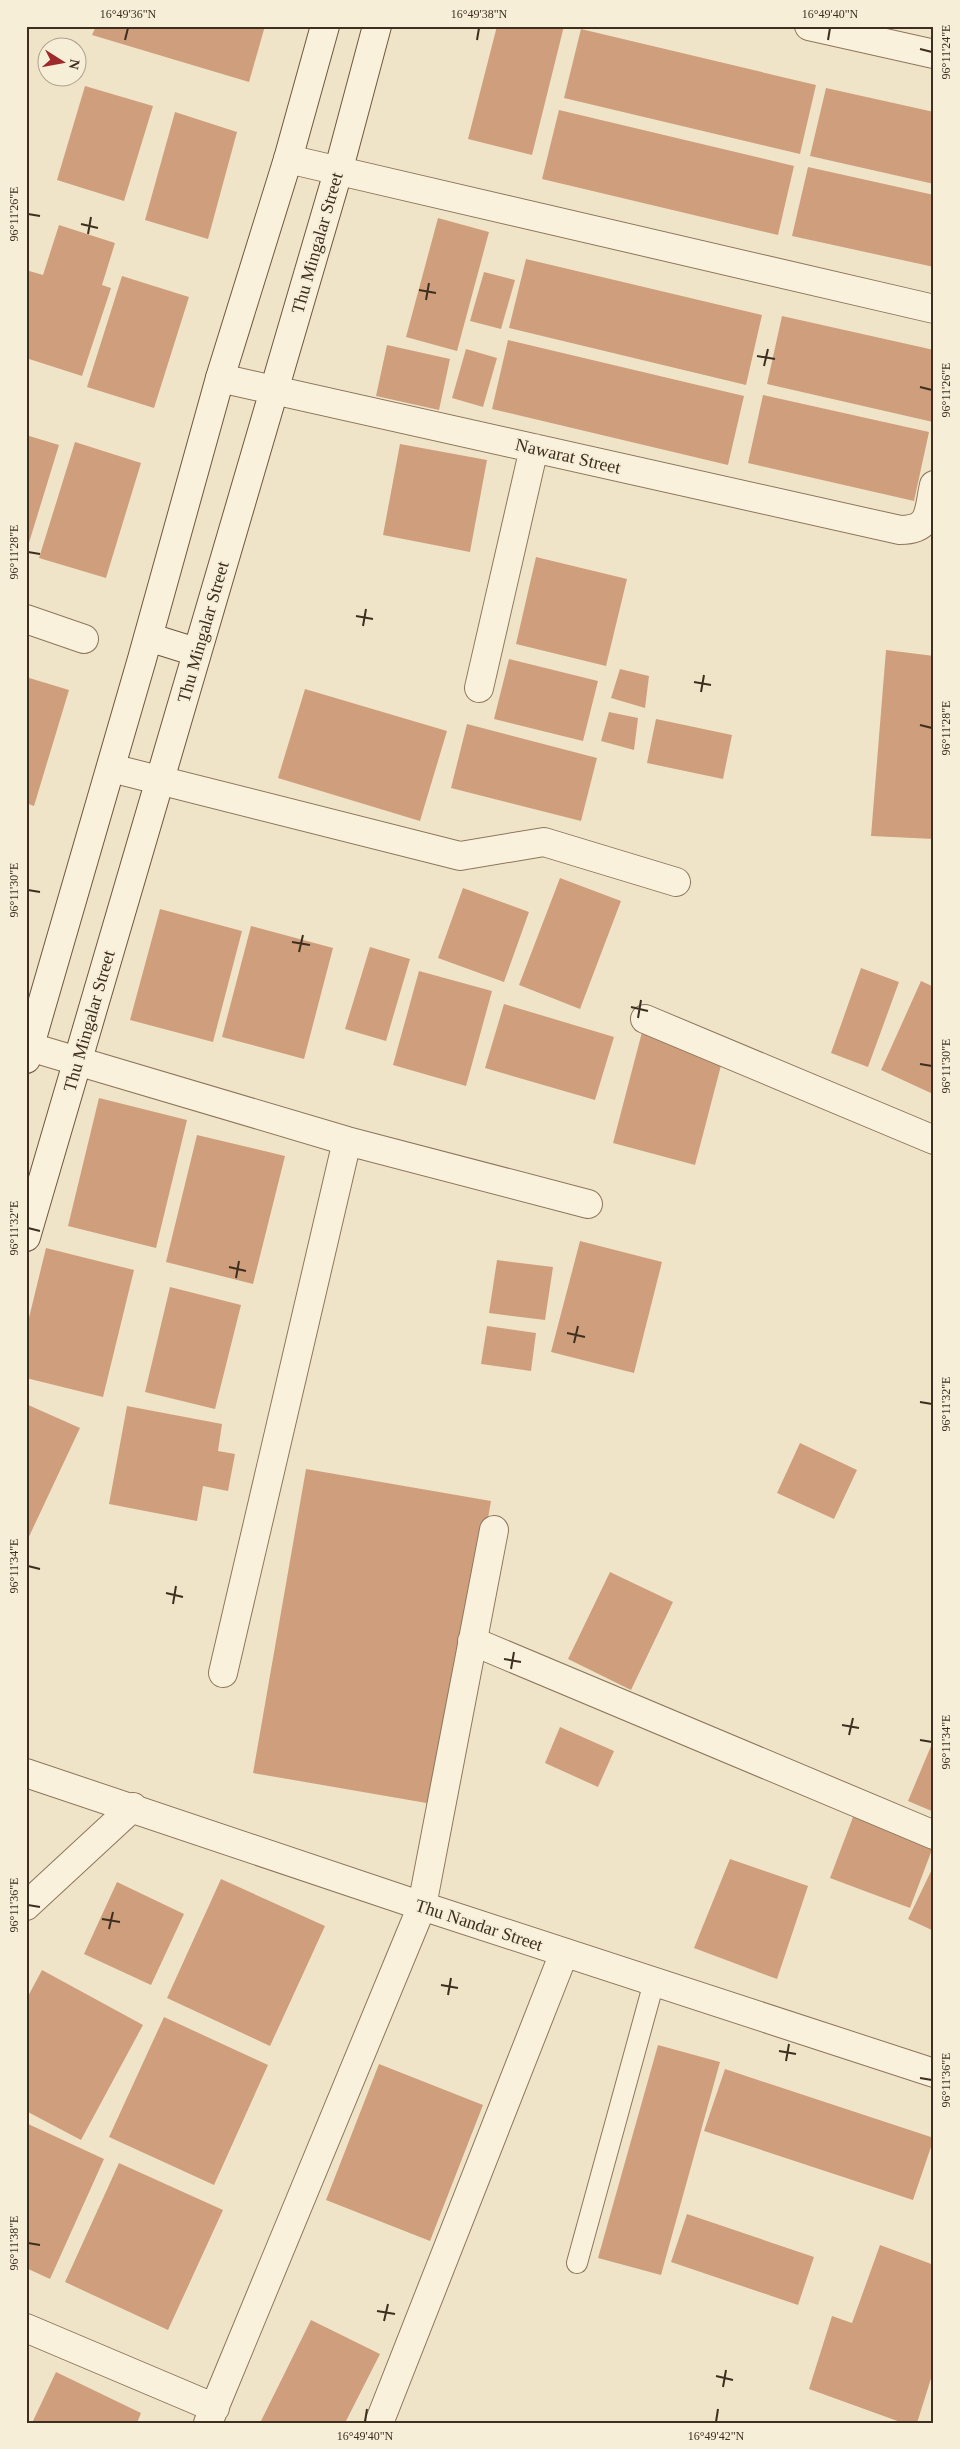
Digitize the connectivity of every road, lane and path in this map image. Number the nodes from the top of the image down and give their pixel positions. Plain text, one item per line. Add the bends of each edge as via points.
1 (325, 26) edge
2 (377, 26) edge
3 (809, 26) edge
4 (934, 54) edge
5 (288, 159) junction
6 (338, 172) junction
7 (934, 309) edge
8 (220, 378) junction
9 (274, 390) junction
10 (534, 448) junction
11 (934, 485) edge
12 (26, 619) edge
13 (148, 637) junction
14 (84, 639) dead end
15 (196, 652) junction
16 (479, 688) dead end
17 (111, 768) junction
18 (160, 780) junction
19 (676, 882) dead end
20 (645, 1020) dead end
21 (28, 1053) edge
22 (78, 1060) junction
23 (347, 1140) junction
24 (934, 1140) edge
25 (588, 1204) dead end
26 (26, 1237) edge
27 (494, 1530) dead end
28 (472, 1641) junction
29 (223, 1673) dead end
30 (26, 1772) edge
31 (133, 1807) junction
32 (934, 1835) edge
33 (26, 1906) edge
34 (422, 1906) junction
35 (564, 1953) junction
36 (654, 1982) junction
37 (934, 2073) edge
38 (577, 2262) dead end
39 (26, 2328) edge
40 (212, 2415) edge
41 (380, 2423) edge

1 - 5 street
2 - 6 street, Thu Mingalar Street
3 - 4 street
5 - 6 street
5 - 8 street
6 - 7 street
6 - 9 street, Thu Mingalar Street
8 - 9 street, Nawarat Street
8 - 13 street
9 - 10 street, Nawarat Street
9 - 15 street, Thu Mingalar Street
10 - 11 street, Nawarat Street via 900,530 915,530 926,521
10 - 16 street
12 - 14 street
13 - 15 street
13 - 17 street
15 - 18 street, Thu Mingalar Street
17 - 18 street
17 - 21 street
18 - 19 street via 460,856 544,842
18 - 22 street, Thu Mingalar Street
20 - 24 street
21 - 22 street
22 - 23 street
22 - 26 street, Thu Mingalar Street
23 - 25 street
23 - 29 street
27 - 28 street
28 - 32 street
28 - 34 street
30 - 31 street, Thu Nandar Street
31 - 33 street
31 - 34 street, Thu Nandar Street
34 - 35 street, Thu Nandar Street
34 - 40 street
35 - 36 street, Thu Nandar Street
35 - 41 street
36 - 37 street, Thu Nandar Street
36 - 38 lane
39 - 40 street

